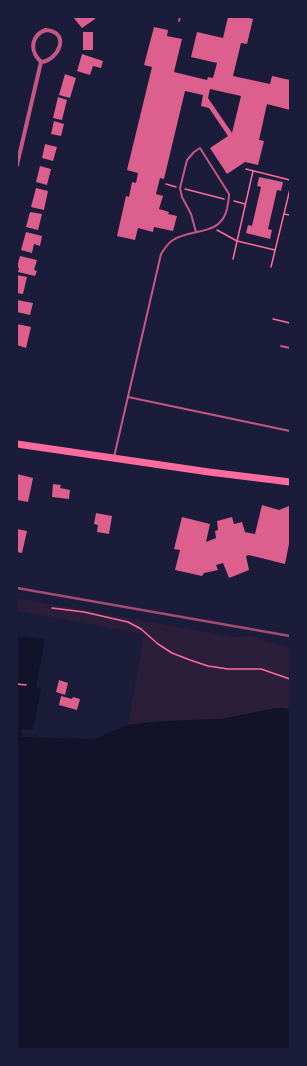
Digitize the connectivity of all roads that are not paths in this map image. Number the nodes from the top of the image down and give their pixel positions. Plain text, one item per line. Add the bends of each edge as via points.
1 (180, 17) edge
2 (179, 21) dead end
3 (41, 62) junction
4 (17, 165) edge
5 (196, 232) junction
6 (281, 346) dead end
7 (290, 348) edge
8 (128, 397) junction
9 (290, 431) edge
10 (17, 444) edge
11 (113, 458) junction
12 (290, 482) edge

1 - 2 lane
3 - 3 street via 53,57 60,47 59,36 52,31 36,35 35,54
3 - 4 street
5 - 5 lane via 180,188 187,160 200,148 226,188 229,200 223,220 219,224
5 - 8 lane via 175,239 161,254
6 - 7 lane
8 - 9 lane
8 - 11 lane
10 - 11 main road
11 - 12 main road

